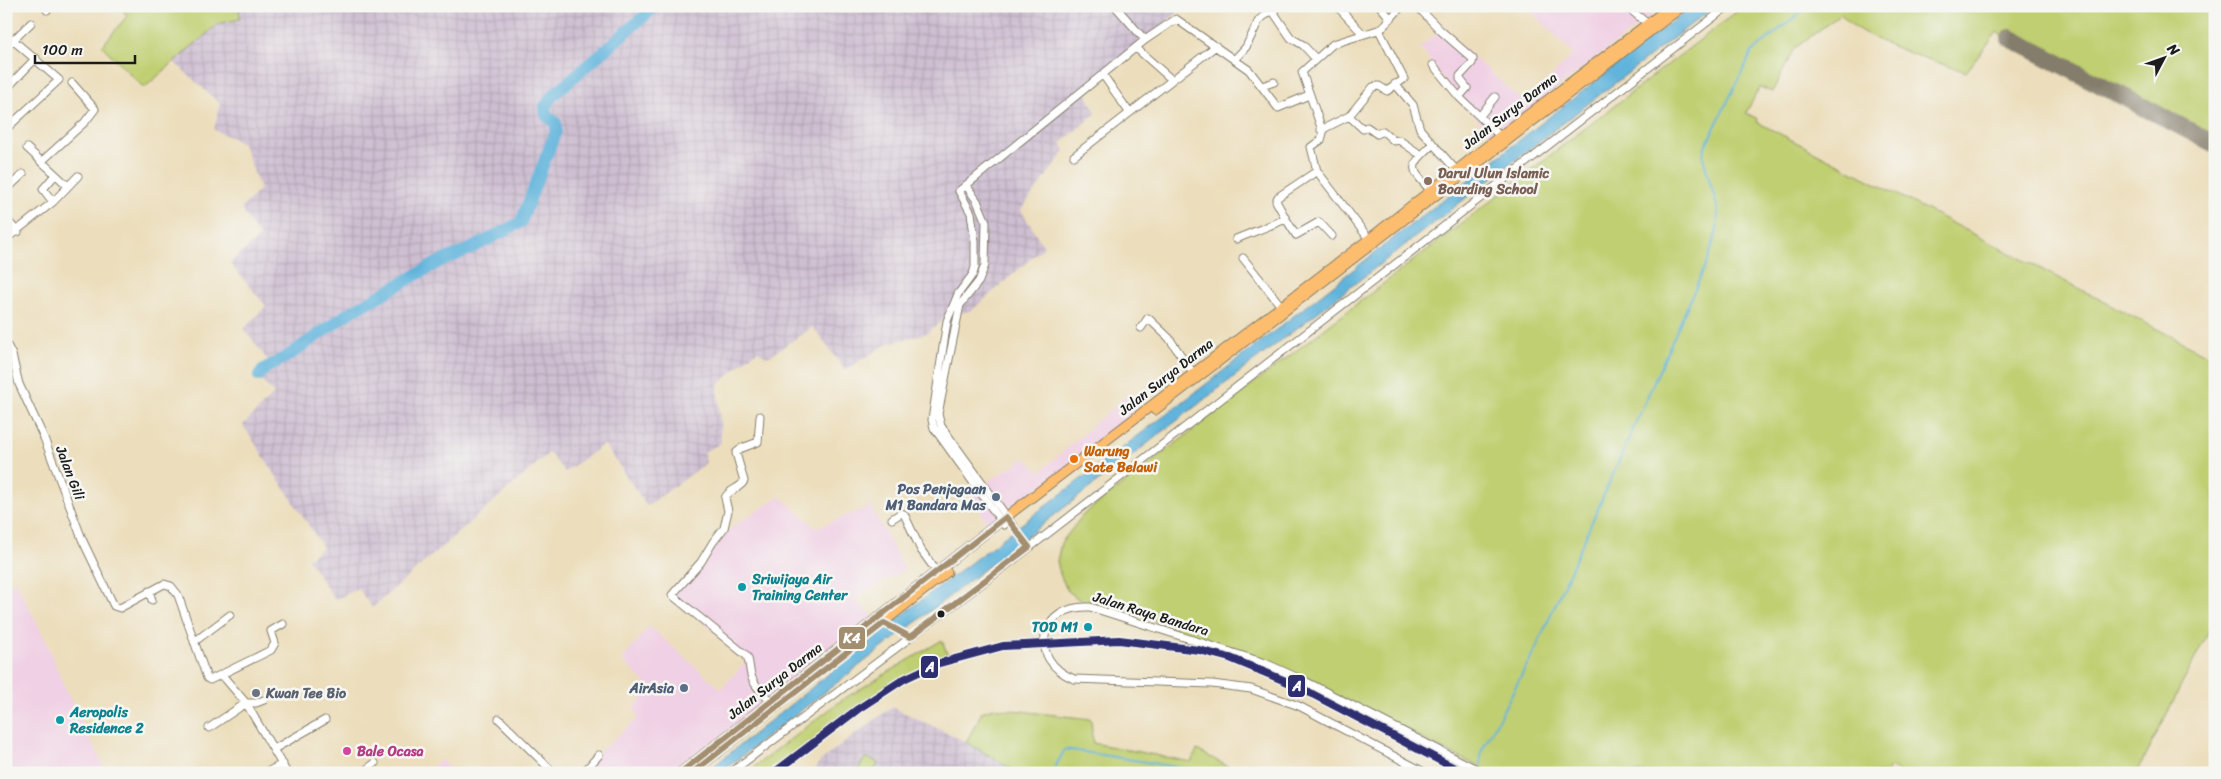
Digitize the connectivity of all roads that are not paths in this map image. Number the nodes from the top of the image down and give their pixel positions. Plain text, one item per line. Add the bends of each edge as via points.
1 (446, 6) edge
2 (450, 6) edge
3 (1115, 6) edge
4 (1337, 6) edge
5 (1380, 6) edge
6 (1402, 6) edge
7 (1416, 6) edge
8 (1626, 6) edge
9 (1671, 6) edge
10 (1684, 6) edge
11 (1728, 6) edge
12 (1275, 8) edge
13 (1390, 18) junction
14 (31, 23) dead end
15 (1648, 24) junction
16 (1378, 30) junction
17 (6, 34) edge
18 (1363, 34) junction
19 (13, 40) junction
20 (1145, 40) junction
21 (1216, 46) junction
22 (6, 48) edge
23 (1136, 48) junction
24 (36, 58) junction
25 (1236, 59) junction
26 (1316, 59) junction
27 (1433, 65) dead end
28 (1103, 75) junction
29 (1171, 80) junction
30 (1274, 82) dead end
31 (72, 83) dead end
32 (1395, 84) junction
33 (1262, 86) junction
34 (6, 89) edge
35 (1309, 95) junction
36 (1459, 97) junction
37 (1495, 97) dead end
38 (1129, 112) junction
39 (1349, 116) junction
40 (1480, 116) junction
41 (6, 129) edge
42 (1321, 130) junction
43 (1502, 139) junction
44 (1432, 145) junction
45 (27, 148) dead end
46 (1421, 155) junction
47 (1074, 156) dead end
48 (41, 162) junction
49 (1456, 170) junction
50 (1317, 171) junction
51 (23, 174) dead end
52 (55, 175) junction
53 (78, 176) dead end
54 (966, 185) junction
55 (68, 186) junction
56 (6, 190) edge
57 (1431, 191) junction
58 (53, 202) junction
59 (6, 219) edge
60 (1286, 219) junction
61 (18, 232) junction
62 (1332, 236) dead end
63 (1369, 238) junction
64 (6, 239) edge
65 (1236, 239) dead end
66 (1243, 258) dead end
67 (1281, 306) junction
68 (1141, 328) dead end
69 (6, 343) edge
70 (1193, 373) junction
71 (760, 416) dead end
72 (892, 519) dead end
73 (1007, 523) junction
74 (1027, 544) junction
75 (937, 572) junction
76 (149, 592) junction
77 (152, 600) dead end
78 (230, 615) dead end
79 (283, 624) dead end
80 (886, 624) junction
81 (907, 635) junction
82 (194, 642) junction
83 (222, 675) junction
84 (264, 700) dead end
85 (770, 701) junction
86 (246, 703) junction
87 (499, 719) dead end
88 (325, 720) dead end
89 (209, 728) dead end
90 (274, 749) junction
91 (599, 755) dead end
92 (375, 763) dead end
93 (282, 764) junction
94 (265, 773) edge
95 (287, 773) edge
96 (362, 773) edge
97 (554, 773) edge
98 (584, 773) edge
99 (680, 773) edge
100 (692, 773) edge
101 (730, 773) edge
102 (1426, 773) edge
103 (1484, 773) edge

1 - 2 street
3 - 20 street
4 - 18 street
5 - 13 street
6 - 13 street
7 - 36 street via 1473,59 1460,76 1468,88
8 - 15 street
9 - 15 main road, Jalan Surya Darma
10 - 43 main road, Jalan Surya Darma
11 - 74 street
12 - 25 street via 1259,20 1246,47
12 - 26 street via 1291,38
13 - 16 street
14 - 19 street
15 - 43 main road, Jalan Surya Darma
16 - 18 street
16 - 32 street via 1403,77
17 - 19 street
18 - 26 street via 1333,44
19 - 22 street
19 - 24 street
20 - 21 street via 1178,20
20 - 23 street
21 - 25 street
21 - 29 street
23 - 28 street
23 - 29 street
24 - 34 street
24 - 41 street via 59,81
25 - 33 street
26 - 35 street via 1302,72
27 - 36 street
28 - 38 street
28 - 54 street
29 - 38 street
30 - 33 street
31 - 48 street via 95,109
32 - 39 street via 1387,91 1379,86 1373,87
32 - 44 street via 1413,105 1417,123
33 - 35 street via 1278,108
35 - 42 street
36 - 40 street
37 - 40 street
38 - 47 street
39 - 42 street
39 - 46 street via 1363,129 1367,127 1378,134 1383,131 1394,141 1399,140
40 - 43 street
42 - 50 street via 1323,138 1311,147
43 - 49 main road, Jalan Surya Darma
43 - 73 main road, Jalan Surya Darma
44 - 46 street
44 - 49 street
45 - 48 street
46 - 57 street via 1414,163 1415,170
48 - 52 street
49 - 57 main road, Jalan Surya Darma
50 - 60 street via 1278,197 1277,205
50 - 63 street
51 - 56 street
52 - 55 street
52 - 58 street via 43,189
53 - 55 street
54 - 73 street via 986,222 985,265 979,281 960,305 938,414 941,426
54 - 73 street via 959,191 971,213 975,267 958,294 947,321 932,420 940,436
55 - 58 street
57 - 63 main road, Jalan Surya Darma
58 - 61 street
59 - 61 street
60 - 62 street via 1296,235 1319,222
60 - 65 street
61 - 64 street
63 - 67 main road, Jalan Surya Darma
66 - 67 street
67 - 70 main road, Jalan Surya Darma
68 - 70 street via 1148,318 1174,344
69 - 76 street, Jalan Gili via 19,384 111,602 117,608
70 - 73 main road, Jalan Surya Darma
71 - 85 street via 758,442 736,453 744,481 725,498 728,512 724,528 701,562 672,595 747,656 755,684
72 - 75 street via 904,514 921,550
73 - 74 street
73 - 75 main road, Jalan Surya Darma
73 - 80 main road, Jalan Surya Darma
74 - 81 street
75 - 85 main road, Jalan Surya Darma
76 - 77 street
76 - 82 street via 164,584 171,586 178,595
78 - 82 street
79 - 83 street via 271,631 275,643 271,650
80 - 81 street
80 - 100 main road, Jalan Surya Darma
81 - 101 street
82 - 83 street via 207,678 210,680
83 - 86 street
84 - 86 street
85 - 99 main road, Jalan Surya Darma
86 - 89 street
86 - 90 street
87 - 97 street
88 - 90 street
90 - 93 street
91 - 98 street
92 - 96 street
93 - 94 street
93 - 95 street
102 - 103 street, Jalan Raya Bandara via 1289,702 1251,689 1212,684 1074,679 1053,666 1047,658 1044,647 1046,630 1054,618 1079,607 1102,610 1178,634 1288,673

